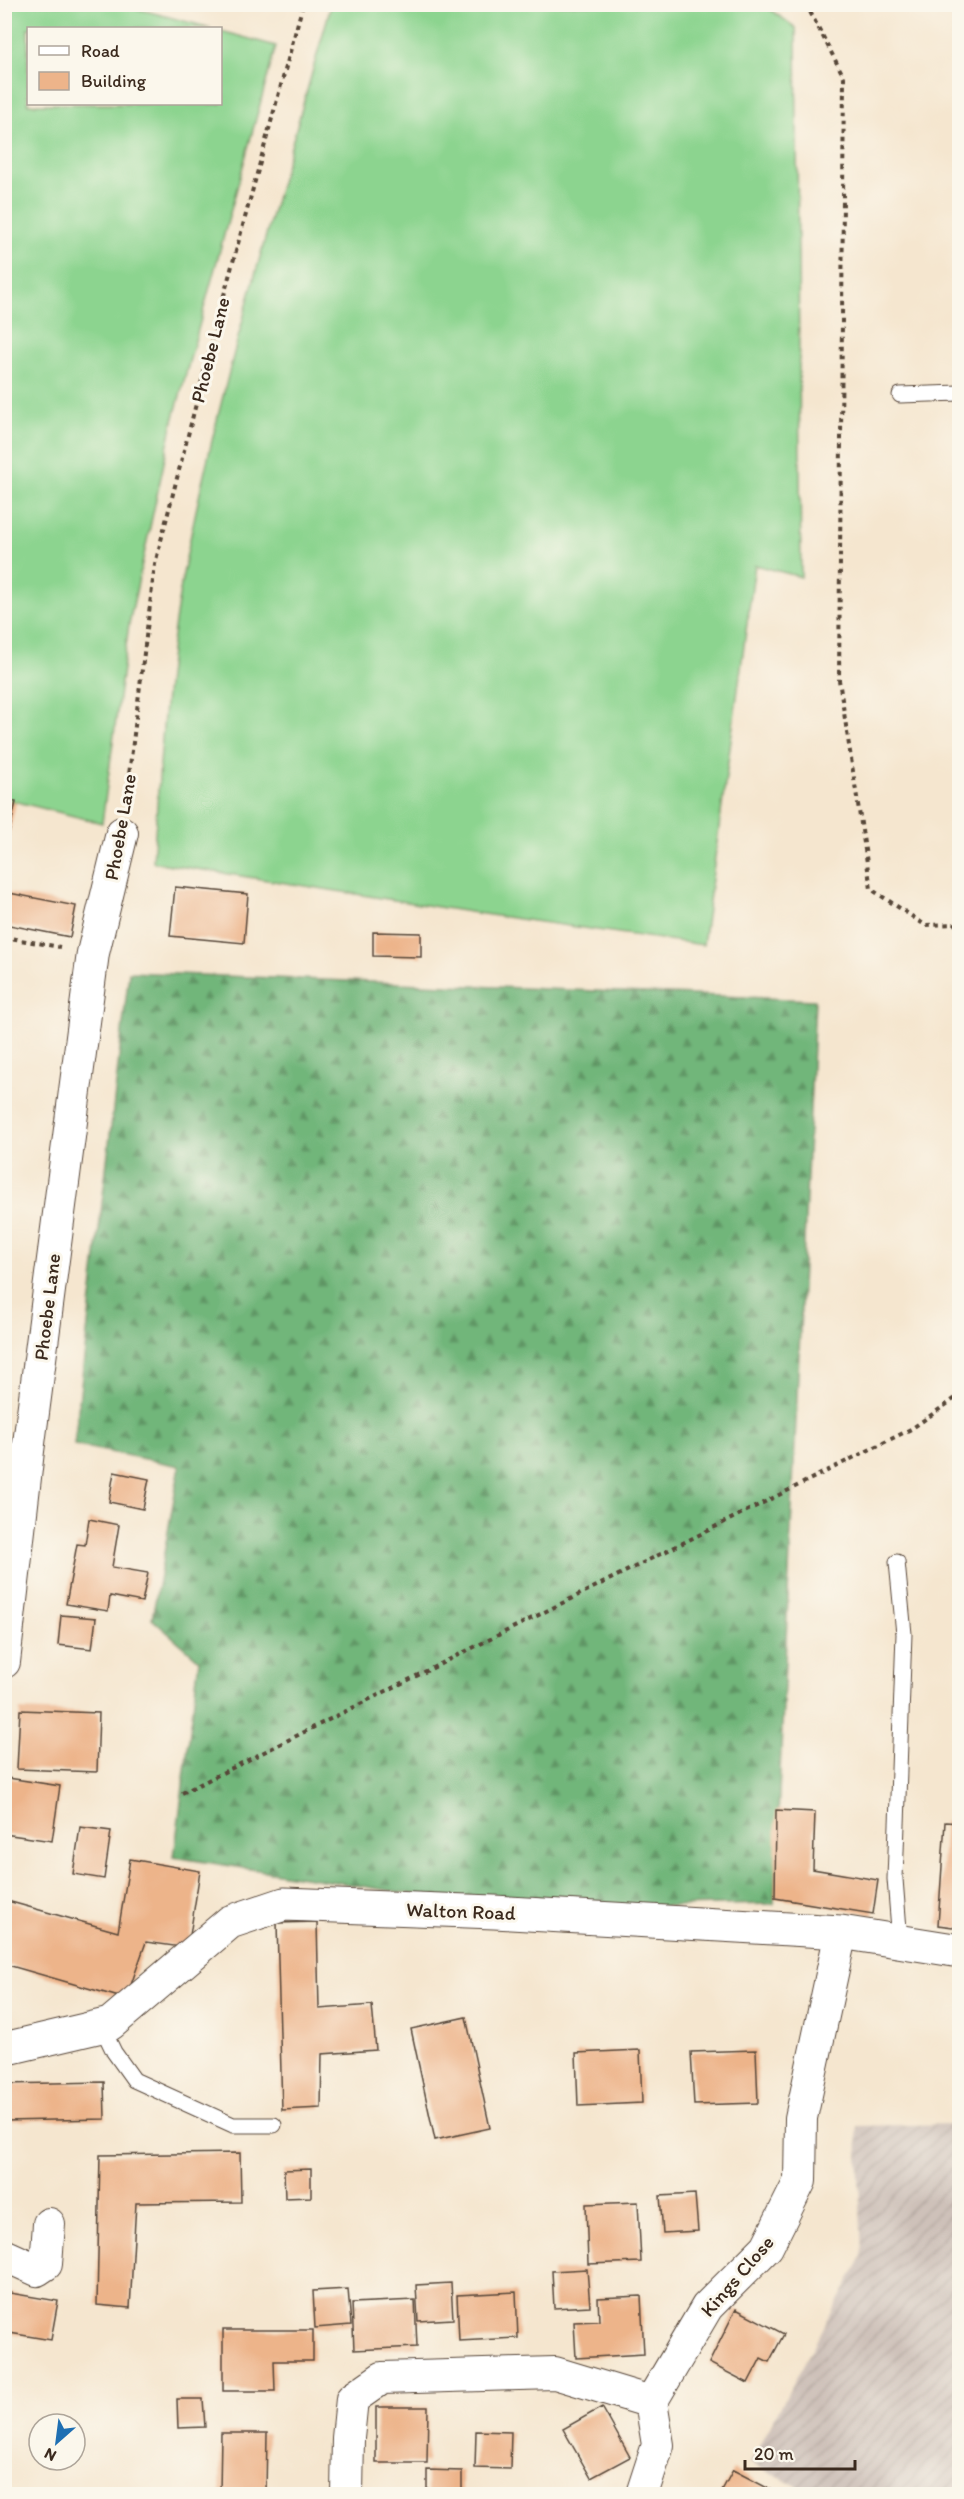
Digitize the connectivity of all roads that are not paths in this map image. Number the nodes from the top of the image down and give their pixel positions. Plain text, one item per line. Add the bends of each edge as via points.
1 (960, 393) edge
2 (900, 395) dead end
3 (122, 833) road end
4 (897, 1562) dead end
5 (4, 1662) edge
6 (841, 1932) junction
7 (900, 1942) junction
8 (960, 1951) edge
9 (102, 2027) junction
10 (4, 2049) edge
11 (274, 2125) dead end
12 (49, 2224) dead end
13 (4, 2255) edge
14 (651, 2402) junction
15 (347, 2494) edge
16 (642, 2494) edge

1 - 2 lane
3 - 5 street, Phoebe Lane via 93,953
4 - 7 lane via 904,1634 895,1879
6 - 7 street, Walton Road
6 - 9 street, Walton Road via 284,1904 230,1922
6 - 14 street, Kings Close via 801,2118 800,2181 767,2247 707,2307
7 - 8 street, Walton Road
9 - 10 street, Walton Road
9 - 11 lane via 134,2080 233,2125
12 - 13 street via 46,2264 38,2270
14 - 15 street via 555,2373 382,2378 352,2399
14 - 16 street via 658,2445

